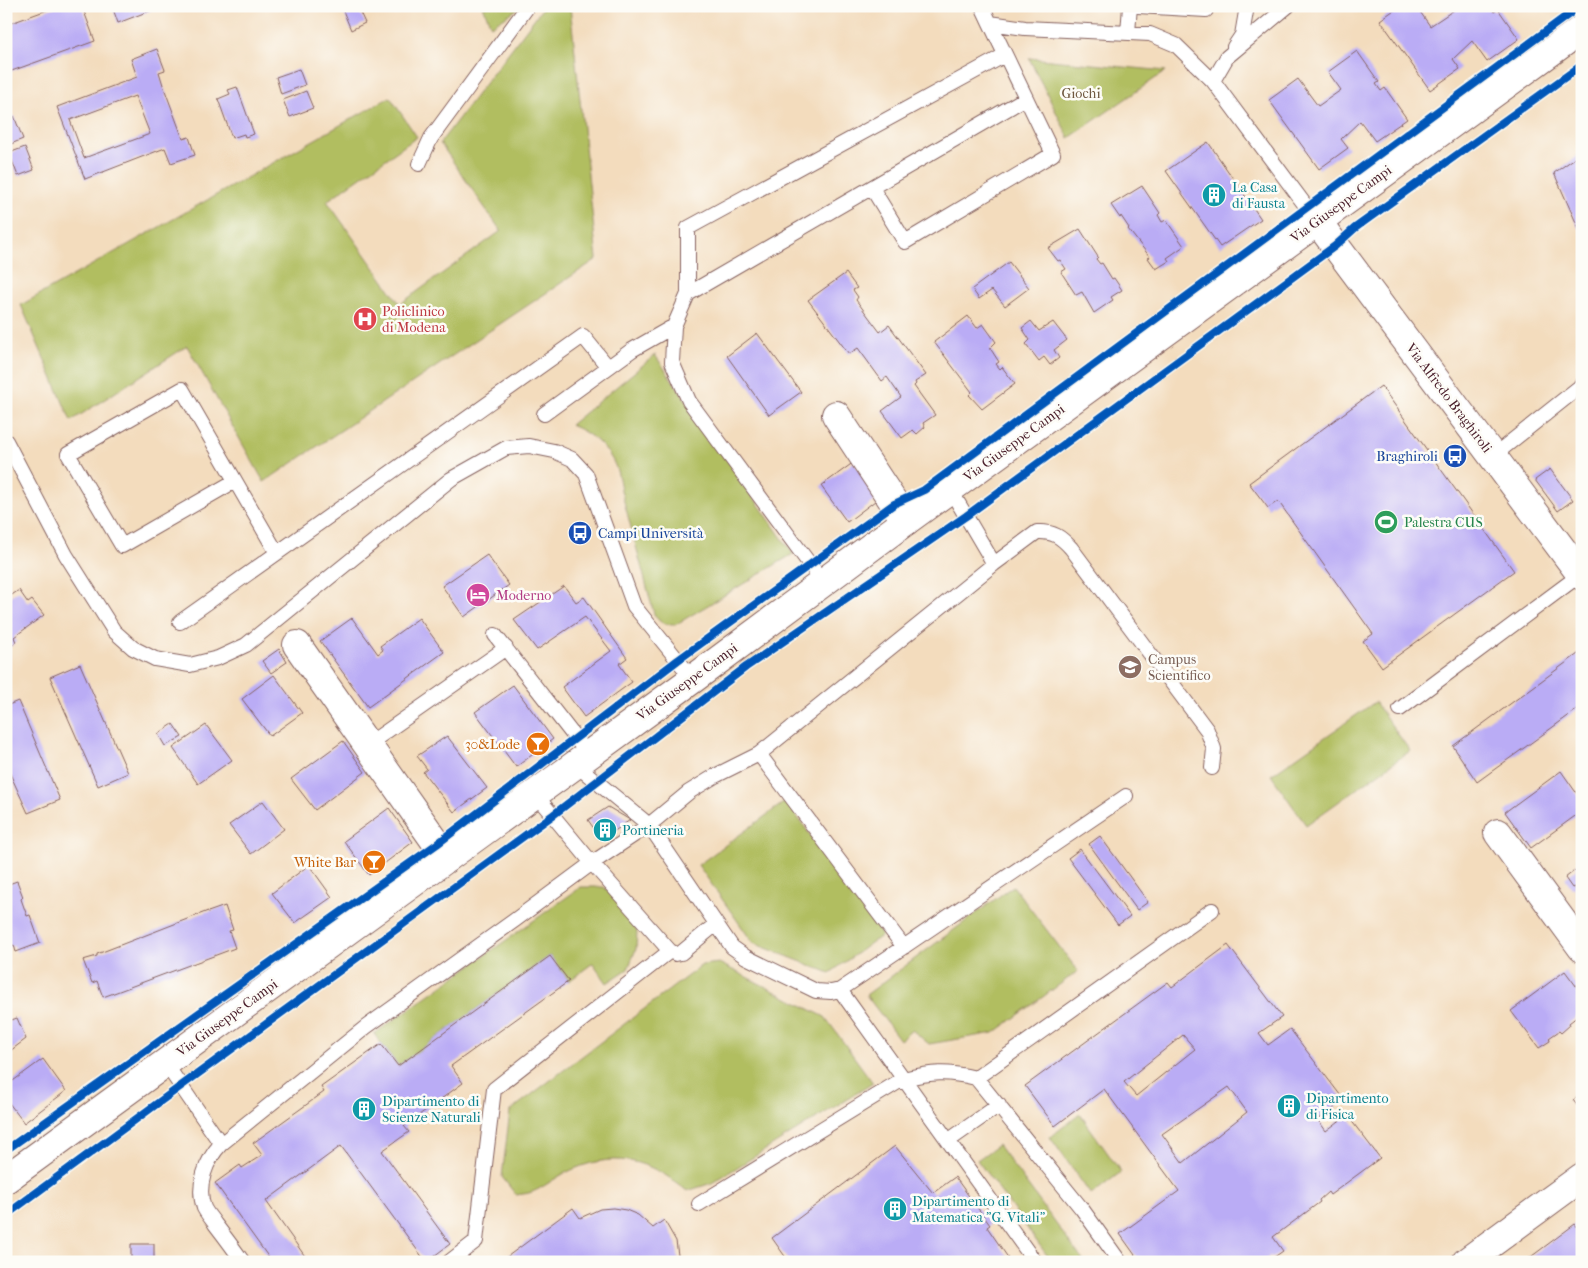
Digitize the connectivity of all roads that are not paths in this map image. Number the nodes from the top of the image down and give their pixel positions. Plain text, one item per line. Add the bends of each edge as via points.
1 (528, 6) edge
2 (982, 6) edge
3 (1130, 6) edge
4 (1138, 6) edge
5 (1207, 6) edge
6 (1247, 6) edge
7 (1288, 6) edge
8 (990, 23) junction
9 (1582, 29) edge
10 (1128, 33) junction
11 (1005, 55) junction
12 (1227, 57) junction
13 (1213, 81) junction
14 (1026, 98) junction
15 (419, 164) dead end
16 (872, 188) junction
17 (1317, 221) junction
18 (688, 294) junction
19 (674, 326) junction
20 (608, 367) junction
21 (1582, 385) edge
22 (544, 414) dead end
23 (836, 414) dead end
24 (6, 442) edge
25 (1493, 456) junction
26 (235, 481) junction
27 (950, 489) junction
28 (906, 521) junction
29 (277, 553) junction
30 (994, 564) junction
31 (1581, 575) edge
32 (823, 582) junction
33 (180, 622) dead end
34 (495, 634) dead end
35 (297, 645) dead end
36 (506, 648) junction
37 (693, 679) junction
38 (1400, 709) dead end
39 (367, 745) junction
40 (760, 754) junction
41 (581, 759) junction
42 (1212, 768) dead end
43 (534, 793) junction
44 (1126, 796) dead end
45 (649, 825) junction
46 (1498, 833) dead end
47 (447, 858) junction
48 (592, 863) junction
49 (1212, 910) dead end
50 (716, 924) junction
51 (904, 946) junction
52 (1582, 948) edge
53 (670, 951) junction
54 (840, 990) junction
55 (165, 1063) junction
56 (976, 1078) junction
57 (903, 1079) junction
58 (999, 1106) junction
59 (948, 1141) junction
60 (221, 1144) junction
61 (1582, 1177) edge
62 (6, 1178) edge
63 (699, 1204) dead end
64 (1484, 1257) edge
65 (243, 1262) edge
66 (449, 1262) edge
67 (1035, 1262) edge
68 (1120, 1262) edge

1 - 15 lane via 431,138
2 - 8 lane
3 - 10 lane
4 - 5 lane via 1206,10
6 - 12 lane via 1242,35
7 - 12 lane
8 - 10 lane via 1024,28
8 - 11 lane
9 - 17 street, Via Giuseppe Campi
10 - 13 lane via 1150,34 1176,45
11 - 14 lane
11 - 18 lane via 688,228
12 - 13 lane
13 - 17 lane
14 - 16 lane
14 - 16 lane via 1053,154 905,242
16 - 18 lane
17 - 25 street, Via Alfredo Braghiroli
17 - 27 street, Via Giuseppe Campi
18 - 19 lane
19 - 20 lane
19 - 32 lane via 672,362 690,401
20 - 22 lane
20 - 29 lane via 583,336
21 - 25 lane
23 - 28 street
24 - 37 lane via 66,556 114,631 133,648 155,659 190,665 218,658 246,645 451,479 506,448 529,446 554,451 572,459 586,474 634,606
25 - 31 street, Via Alfredo Braghiroli
26 - 26 lane via 122,546 68,454 182,389
26 - 29 lane
27 - 28 street, Via Giuseppe Campi
27 - 30 lane
28 - 32 street, Via Giuseppe Campi
29 - 33 lane
30 - 40 lane
30 - 42 lane via 1037,532 1054,533 1063,539 1207,730 1214,749
31 - 38 lane
32 - 37 street, Via Giuseppe Campi
34 - 36 lane
35 - 39 street
36 - 39 lane
36 - 41 lane
37 - 41 street, Via Giuseppe Campi
39 - 47 street
40 - 45 lane via 714,776
40 - 51 lane
41 - 43 street, Via Giuseppe Campi
41 - 45 lane
43 - 47 street, Via Giuseppe Campi
43 - 48 lane
44 - 51 lane
45 - 48 lane
45 - 50 lane
46 - 52 street
47 - 55 street, Via Giuseppe Campi
48 - 53 lane
48 - 60 lane via 366,1027
49 - 56 lane
50 - 53 lane via 681,953
50 - 54 lane via 732,947 746,957 816,991
51 - 54 lane
53 - 66 lane via 494,1089 476,1241
54 - 57 lane
55 - 60 lane
55 - 62 street, Via Giuseppe Campi
56 - 57 lane via 939,1072
56 - 58 lane
57 - 59 lane
57 - 63 lane
58 - 59 lane
58 - 68 lane
59 - 67 lane
60 - 65 lane via 208,1163 201,1196 205,1210
61 - 64 street

